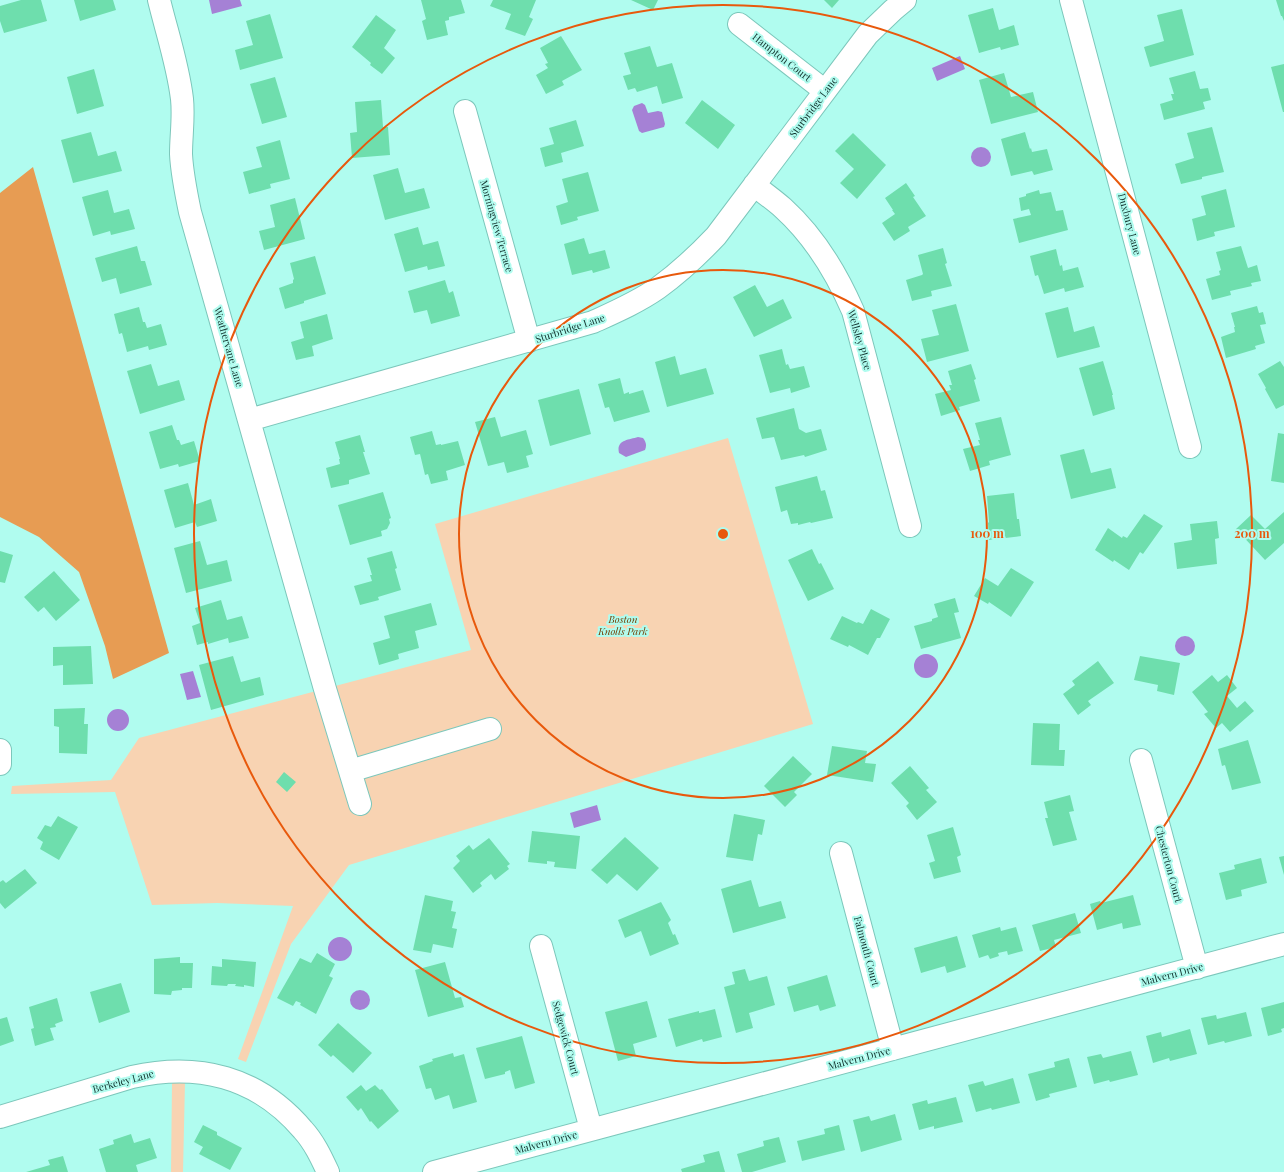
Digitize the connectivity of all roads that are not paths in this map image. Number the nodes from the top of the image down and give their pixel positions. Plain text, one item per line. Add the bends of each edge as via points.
1 (159, 0) edge
2 (905, 0) edge
3 (1071, 0) edge
4 (739, 24) dead end
5 (825, 91) junction
6 (465, 111) dead end
7 (754, 185) junction
8 (529, 341) junction
9 (249, 420) junction
10 (1190, 447) dead end
11 (910, 526) dead end
12 (490, 729) dead end
13 (0, 750) edge
14 (1141, 760) dead end
15 (0, 764) edge
16 (350, 771) junction
17 (360, 804) dead end
18 (841, 853) dead end
19 (1284, 944) edge
20 (540, 946) dead end
21 (1197, 968) junction
22 (893, 1049) junction
23 (0, 1117) edge
24 (591, 1129) junction
25 (328, 1172) edge
26 (434, 1172) edge

1 - 9 street, Weathervane Lane via 178,71 182,100 181,154 184,187
2 - 5 street, Sturbridge Lane via 868,34
3 - 10 street, Duxbury Lane
4 - 5 street, Hampton Court
5 - 7 street, Sturbridge Lane
6 - 8 street, Morningview Terrace
7 - 8 street, Sturbridge Lane via 716,236 690,262 658,288 626,307 593,322
7 - 11 street, Wellsley Place via 783,207 805,230 840,282 853,311
8 - 9 street, Sturbridge Lane
9 - 16 street, Weathervane Lane
12 - 16 street
13 - 15 street
14 - 21 street, Chesterton Court
16 - 17 street, Weathervane Lane
18 - 22 street, Falmouth Court
19 - 21 street, Malvern Drive
20 - 24 street, Sedgewick Court
21 - 22 street, Malvern Drive
22 - 24 street, Malvern Drive
23 - 25 street, Berkeley Lane via 132,1077 171,1071 193,1071 225,1078 264,1095 284,1110 304,1131
24 - 26 street, Malvern Drive

